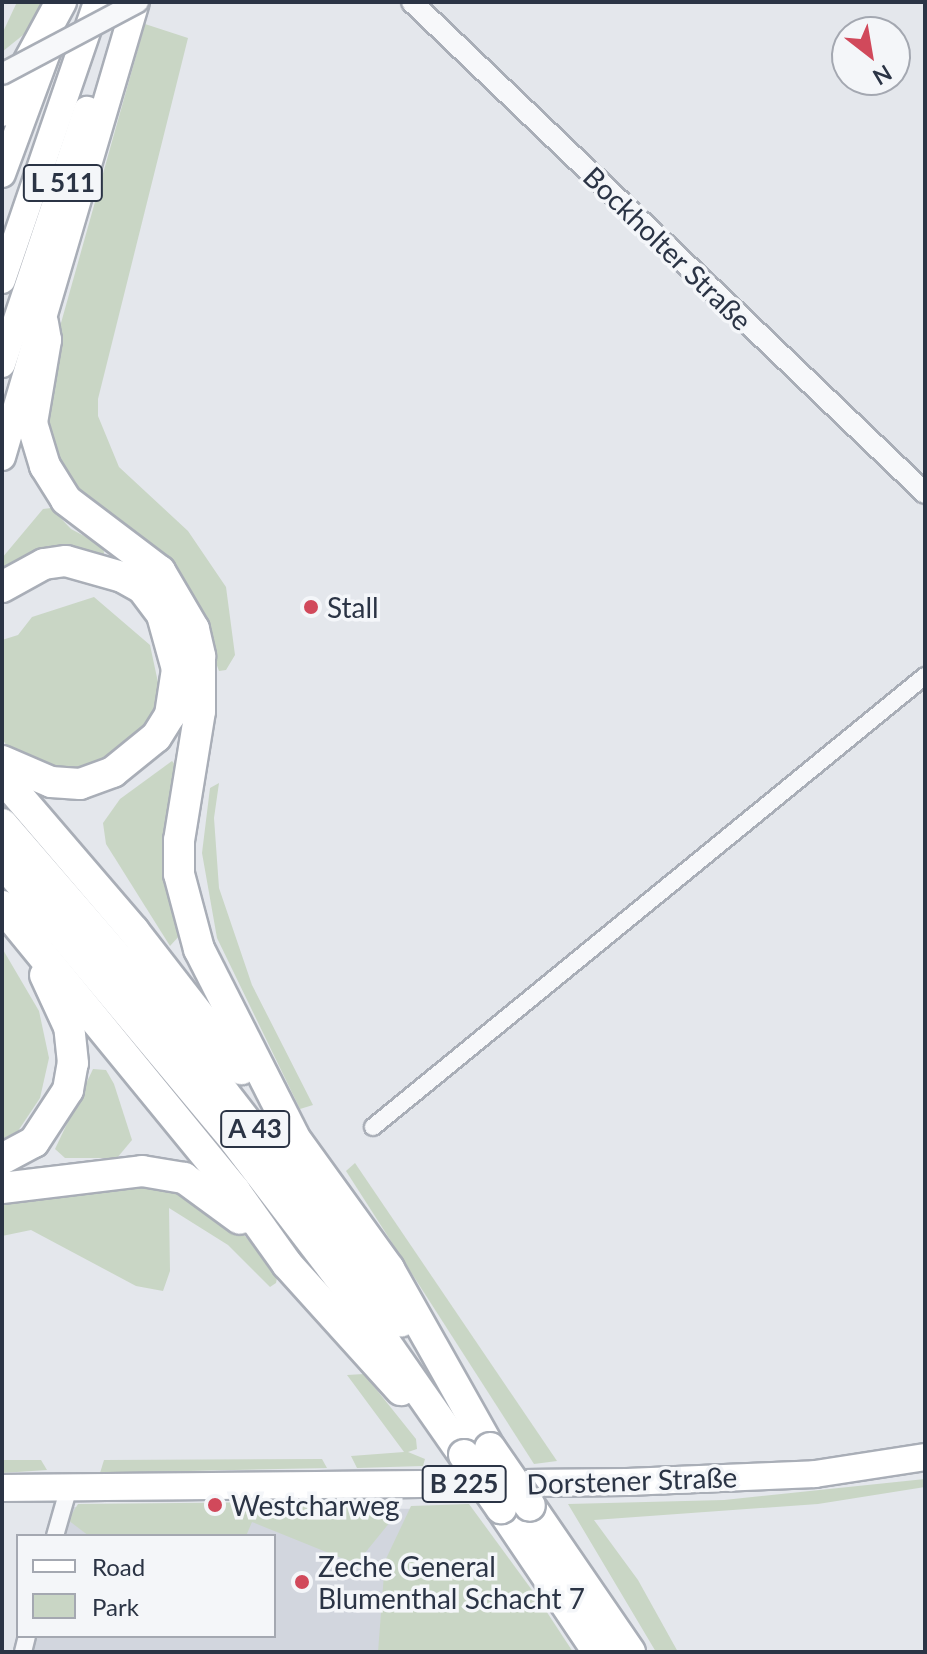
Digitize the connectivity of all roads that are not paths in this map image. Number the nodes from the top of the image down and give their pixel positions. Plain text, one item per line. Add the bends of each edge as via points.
1 (63, 2) edge
2 (97, 2) edge
3 (123, 2) edge
4 (137, 2) edge
5 (412, 2) edge
6 (2, 74) edge
7 (2, 111) edge
8 (2, 174) edge
9 (2, 280) edge
10 (43, 323) junction
11 (2, 364) edge
12 (2, 457) edge
13 (925, 493) edge
14 (2, 587) edge
15 (925, 676) edge
16 (2, 761) edge
17 (2, 777) edge
18 (2, 824) edge
19 (2, 861) edge
20 (2, 906) edge
21 (2, 920) edge
22 (373, 1127) dead end
23 (293, 1134) junction
24 (2, 1159) edge
25 (2, 1188) edge
26 (287, 1264) junction
27 (477, 1451) junction
28 (925, 1457) edge
29 (69, 1487) junction
30 (2, 1488) edge
31 (516, 1507) junction
32 (56, 1534) edge
33 (598, 1652) edge
34 (630, 1652) edge

1 - 7 highway
1 - 8 main road
2 - 9 main road, L 511
3 - 11 main road, L 511
4 - 6 street, bridge
4 - 10 main road
5 - 13 street, Bockholter Straße
10 - 12 main road
10 - 23 highway via 46,340 32,423 45,466 66,500 160,571 194,629 200,656 200,711 179,840 179,874 199,949
14 - 16 highway via 44,564 66,561 122,577 142,588 162,615 177,669 170,715 156,737 113,772 80,784 51,782
15 - 22 street
17 - 23 highway via 125,919
18 - 27 highway, A 43 via 133,975 256,1129
19 - 27 highway, A 43 via 235,1141
20 - 26 highway via 235,1191
21 - 24 highway via 55,988 69,1027 73,1063 56,1115 34,1142
23 - 27 highway via 429,1332
25 - 26 highway via 110,1172 184,1178 219,1199
26 - 27 highway
27 - 31 highway, A 43, bridge
28 - 29 main road, Dorstener Straße / B 225 via 815,1474 627,1482
29 - 30 main road, Dorstener Straße / B 225
29 - 32 street
31 - 33 highway, A 43
31 - 34 highway, A 43

